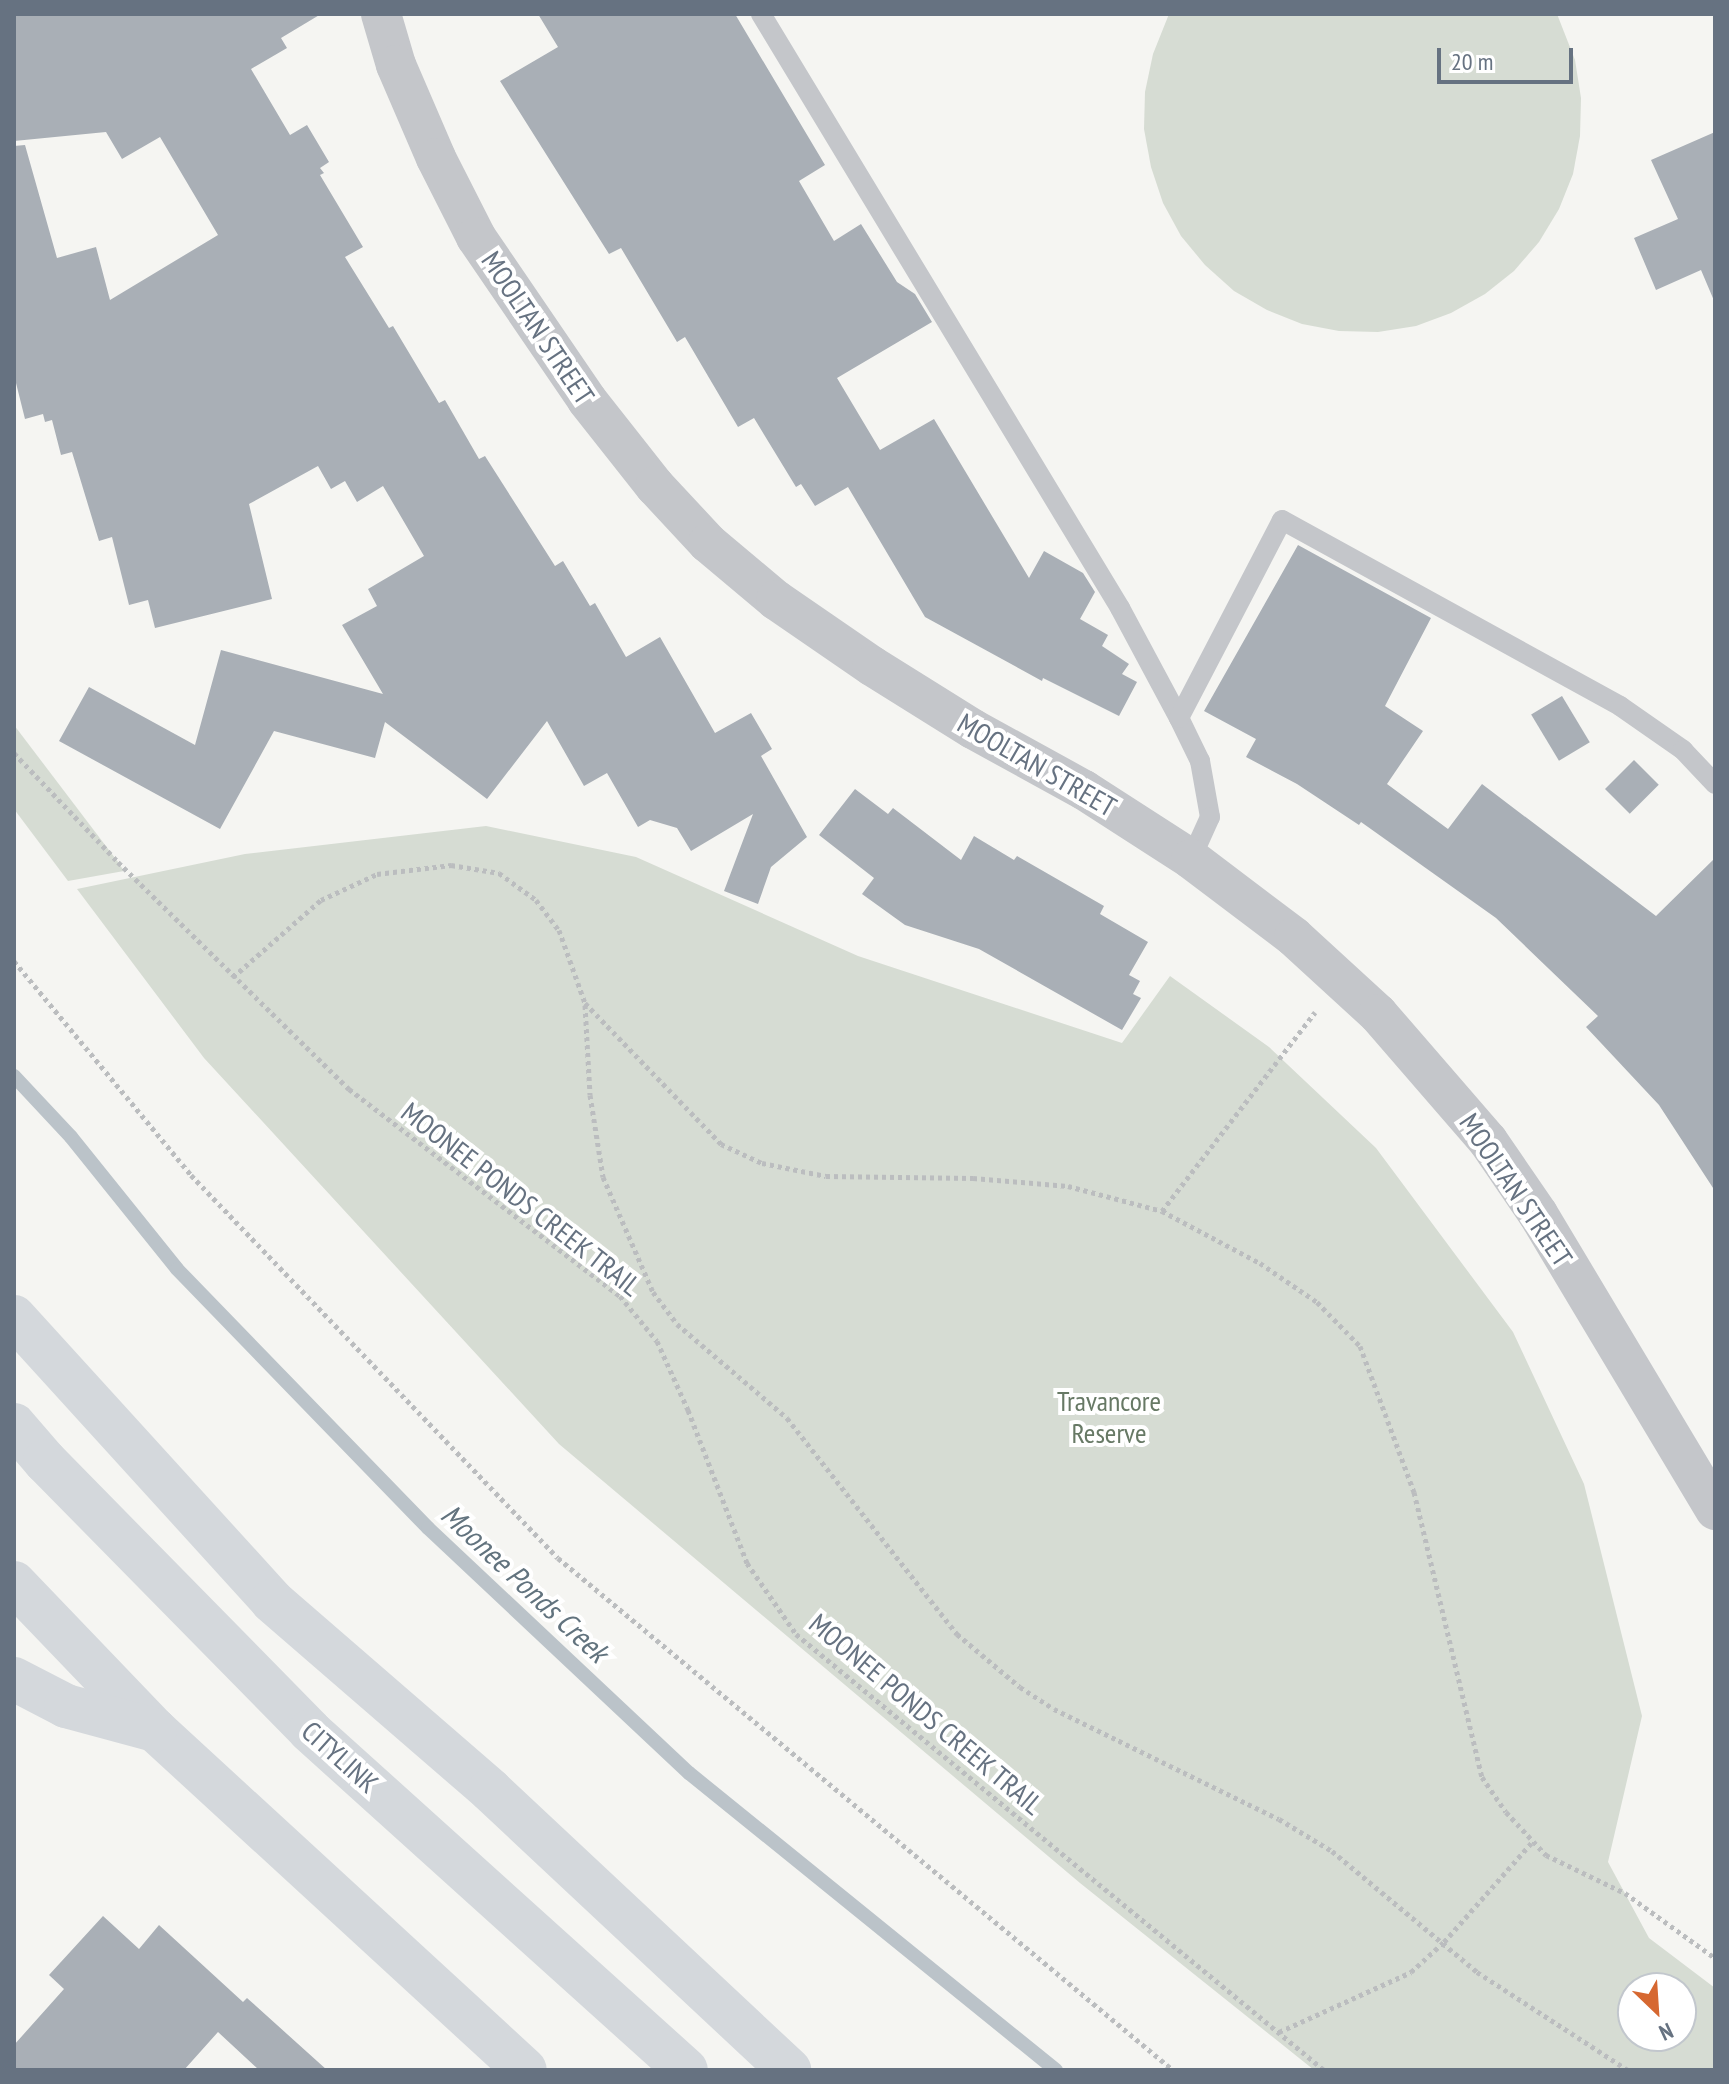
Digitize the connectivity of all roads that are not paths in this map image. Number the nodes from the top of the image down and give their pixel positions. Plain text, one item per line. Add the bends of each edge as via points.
1 (381, 14) edge
2 (761, 14) edge
3 (1179, 718) junction
4 (1715, 784) edge
5 (1191, 859) junction
6 (14, 1317) edge
7 (14, 1425) edge
8 (1715, 1510) edge
9 (14, 1583) edge
10 (14, 1679) edge
11 (155, 1730) junction
12 (525, 2070) edge
13 (686, 2070) edge
14 (789, 2070) edge

1 - 5 street, MOOLTAN STREET via 396,65 476,237 587,400 708,543 776,600 872,666
2 - 3 lane via 1112,594
3 - 4 lane via 1282,520 1620,706 1683,750
3 - 5 lane via 1200,761 1210,817
5 - 8 street, MOOLTAN STREET via 1341,978 1488,1141 1538,1214
6 - 14 highway via 272,1601 490,1790
7 - 13 highway, CITYLINK via 310,1731
9 - 11 highway
10 - 11 highway via 66,1706
11 - 12 highway

